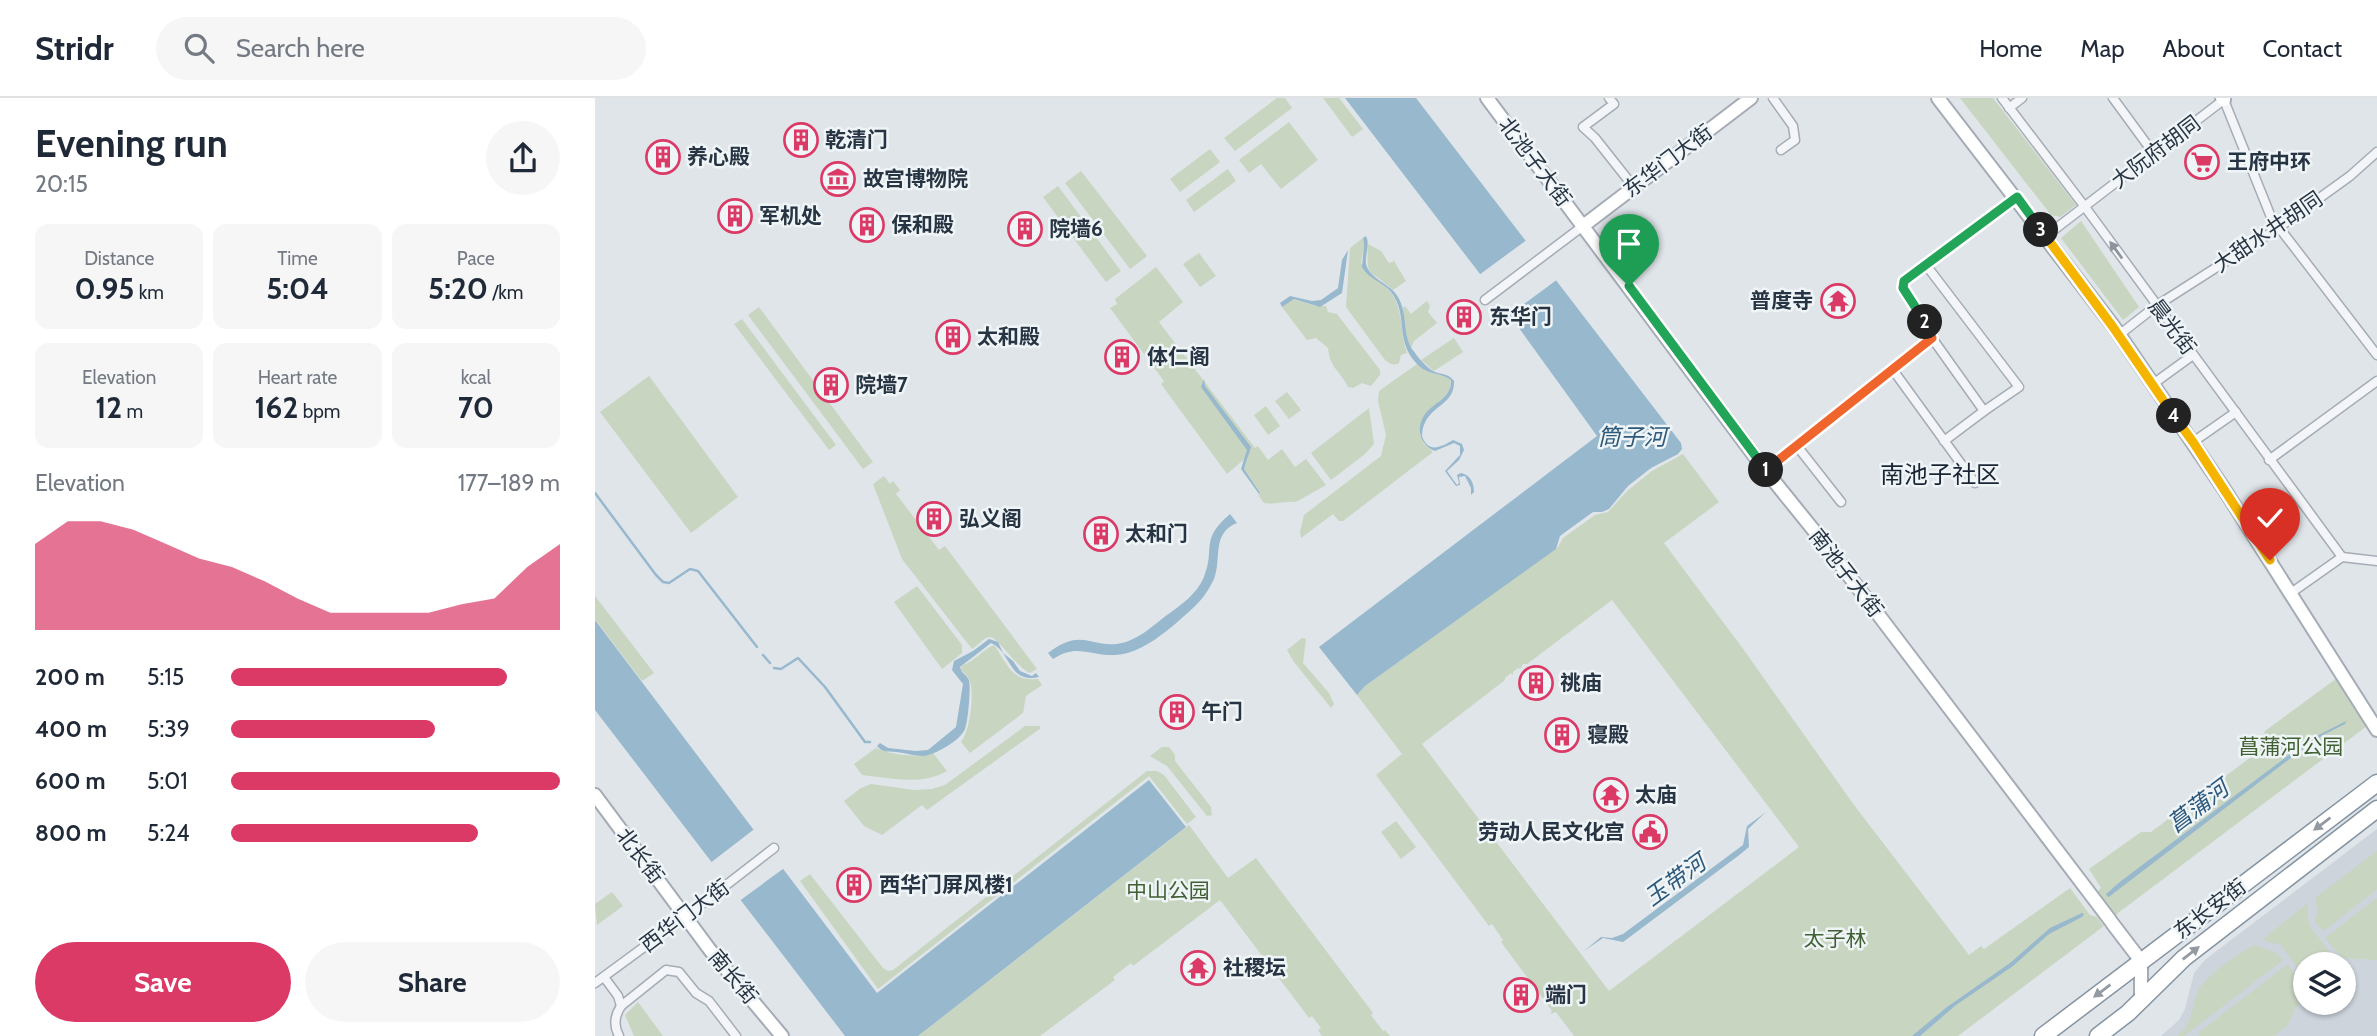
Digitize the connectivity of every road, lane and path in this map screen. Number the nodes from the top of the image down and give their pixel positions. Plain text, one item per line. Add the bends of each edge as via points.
1 (1487, 98) edge
2 (1609, 98) edge
3 (1773, 98) edge
4 (1938, 98) edge
5 (2002, 98) edge
6 (2022, 98) edge
7 (2113, 98) edge
8 (1748, 99) edge
9 (2224, 99) edge
10 (2009, 108) junction
11 (1781, 150) dead end
12 (2377, 152) edge
13 (2154, 153) junction
14 (1633, 186) junction
15 (2017, 197) junction
16 (2085, 207) junction
17 (1583, 226) junction
18 (2278, 228) junction
19 (2046, 236) junction
20 (1926, 265) junction
21 (1485, 300) dead end
22 (2156, 306) junction
23 (2119, 335) junction
24 (1932, 338) junction
25 (2193, 355) junction
26 (2377, 355) edge
27 (1893, 370) junction
28 (2377, 381) edge
29 (2153, 384) junction
30 (1984, 411) junction
31 (2236, 412) junction
32 (1944, 441) junction
33 (2193, 442) junction
34 (1797, 446) junction
35 (2269, 460) junction
36 (1765, 470) junction
37 (1975, 483) dead end
38 (1841, 502) dead end
39 (2341, 557) junction
40 (2377, 561) edge
41 (2291, 593) junction
42 (2377, 730) edge
43 (2377, 783) edge
44 (595, 795) edge
45 (2377, 809) edge
46 (774, 848) dead end
47 (685, 917) junction
48 (2141, 961) junction
49 (604, 976) junction
50 (595, 983) edge
51 (2141, 999) junction
52 (621, 1006) junction
53 (619, 1036) edge
54 (736, 1036) edge
55 (782, 1036) edge
56 (2043, 1036) edge
57 (2098, 1036) edge

1 - 17 street, 北池子大街
2 - 14 street via 1614,104 1583,127
3 - 11 street via 1793,126 1795,140
4 - 15 street
5 - 10 street, 晨光街
6 - 10 street
7 - 13 street
8 - 14 street, 东华门大街
9 - 13 street, 大阮府胡同
9 - 18 street
10 - 16 street, 晨光街
12 - 18 street, 大甜水井胡同
13 - 16 street, 大阮府胡同
14 - 17 street, 东华门大街
15 - 19 street
15 - 20 street
16 - 19 street, 大阮府胡同
22 -> 16 street, 晨光街
17 - 21 street, 东华门大街
17 - 36 street, 南池子大街
18 - 22 street, 大甜水井胡同
18 - 26 street
19 - 23 street
20 - 24 street via 1904,281 1903,288 1924,317
20 - 30 street via 2019,387
22 - 23 street, 大甜水井胡同
22 - 25 street, 晨光街
23 - 29 street
24 - 27 street
24 - 30 street
25 - 29 street
25 - 31 street, 晨光街
27 - 32 street
27 - 34 street
28 - 35 street
29 - 33 street
30 - 32 street
31 - 33 street
31 - 35 street, 晨光街
32 - 37 street
33 - 41 street
34 - 36 street
34 - 38 street
35 - 39 street, 晨光街
36 - 48 street, 南池子大街
39 - 40 street
39 - 41 street
41 - 42 street
43 -> 48 highway, 东长安街
44 - 47 street, 北长街
51 -> 45 highway, 东长安街 via 2184,958
46 - 47 street, 西华门大街
47 - 49 street, 西华门大街
47 - 55 street, 南长街
48 - 51 street
48 -> 56 highway, 东长安街
49 - 50 street, 西华门大街
49 - 52 street
51 - 57 highway, 东长安街
52 - 53 street via 615,1015
52 - 54 street via 666,970 674,970 709,1001

